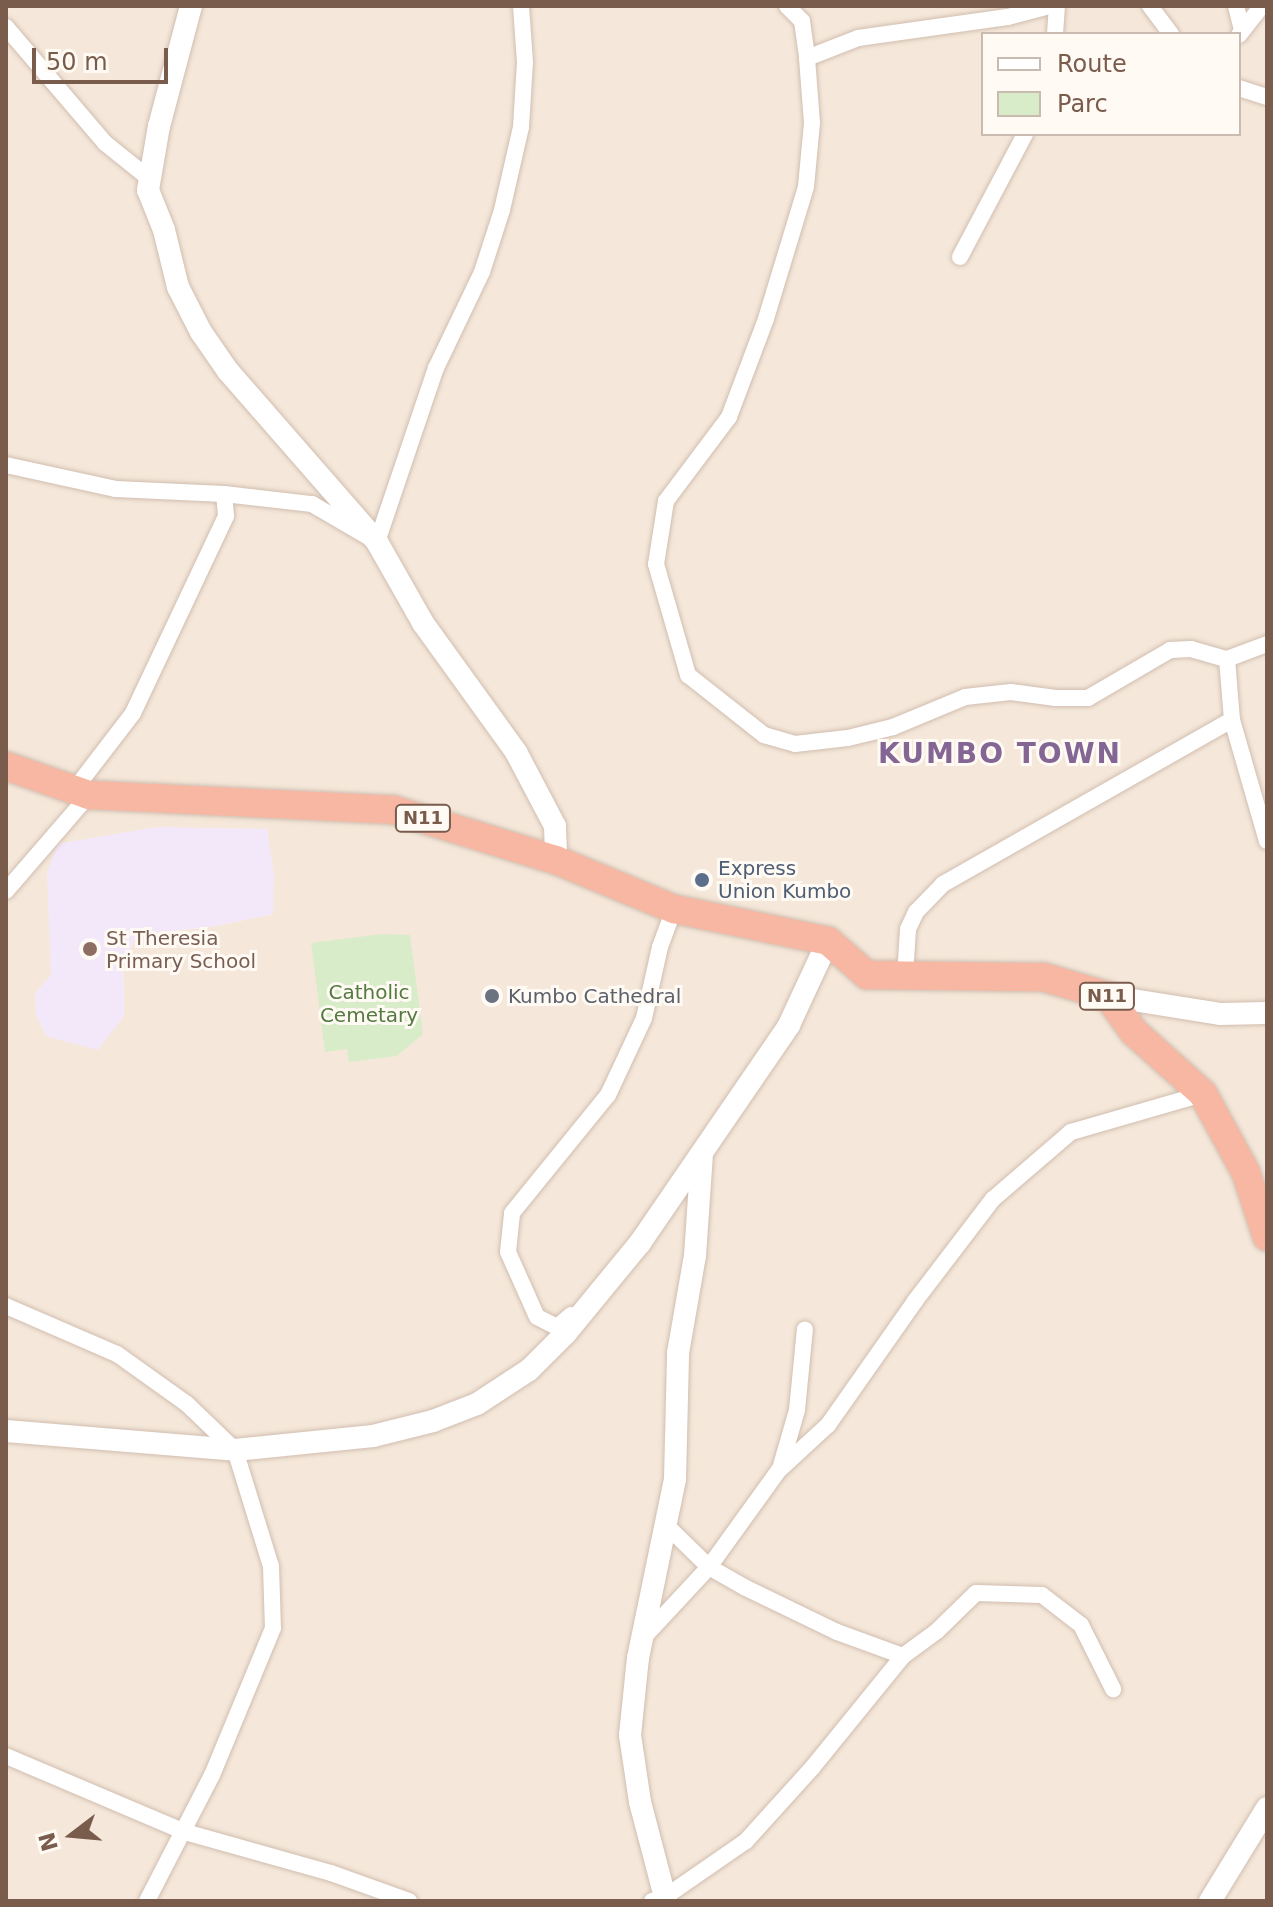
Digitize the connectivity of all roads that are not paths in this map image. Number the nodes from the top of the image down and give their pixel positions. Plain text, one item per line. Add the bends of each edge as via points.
1 (191, 6) edge
2 (521, 6) edge
3 (787, 6) edge
4 (1050, 6) edge
5 (1057, 6) edge
6 (1150, 6) edge
7 (1236, 6) edge
8 (1262, 6) edge
9 (6, 27) edge
10 (1055, 32) edge
11 (1170, 32) edge
12 (1241, 32) edge
13 (807, 58) junction
14 (1241, 89) edge
15 (1267, 97) edge
16 (1024, 136) edge
17 (150, 183) junction
18 (960, 257) dead end
19 (6, 465) edge
20 (224, 494) junction
21 (377, 542) junction
22 (1267, 644) edge
23 (1227, 659) junction
24 (1232, 720) junction
25 (6, 766) edge
26 (82, 793) junction
27 (1267, 841) edge
28 (556, 860) junction
29 (6, 891) edge
30 (674, 909) junction
31 (828, 941) junction
32 (905, 976) junction
33 (1108, 996) junction
34 (1267, 1013) edge
35 (1203, 1094) junction
36 (702, 1151) junction
37 (1267, 1237) edge
38 (594, 1297) junction
39 (6, 1306) edge
40 (805, 1329) dead end
41 (6, 1431) edge
42 (235, 1450) junction
43 (779, 1470) junction
44 (667, 1526) junction
45 (709, 1567) junction
46 (643, 1638) junction
47 (903, 1656) junction
48 (1113, 1689) dead end
49 (6, 1756) edge
50 (1267, 1808) edge
51 (185, 1832) junction
52 (661, 1900) edge
53 (1214, 1900) edge
54 (147, 1901) edge
55 (409, 1901) edge

1 - 17 street via 159,126
2 - 21 street via 521,127 502,210 482,272 436,368
3 - 13 street via 802,21
4 - 13 street via 858,38
5 - 10 street
6 - 11 street
7 - 12 street
8 - 12 street
9 - 17 street via 105,143
13 - 23 street via 812,123 806,187 766,319 729,417 666,501 656,564 688,675 764,735 795,744 893,727 965,697 1011,692 1088,698 1170,650 1191,649
14 - 15 street
16 - 18 street
17 - 21 street via 178,287 201,332 228,371
19 - 20 street via 116,489
20 - 21 street via 312,504
20 - 26 street via 226,516 133,713
21 - 28 street via 423,623 516,752 555,826
22 - 23 street
23 - 24 street
24 - 27 street
24 - 32 street via 943,884 916,912 908,929
25 - 26 highway, N11
26 - 28 highway, N11 via 394,810
26 - 29 street
28 - 30 highway, N11
30 - 31 highway, N11
30 - 38 street via 644,1018 608,1095 512,1213 508,1252 537,1317 557,1327
31 - 32 highway, N11 via 867,975
31 - 36 street via 789,1025
32 - 33 highway, N11 via 1043,977
33 - 34 street via 1220,1014
33 - 35 highway, N11 via 1134,1032
35 - 37 highway, N11 via 1246,1173
35 - 43 street via 1071,1132 993,1199 828,1425
36 - 38 street via 640,1243
36 - 44 street via 695,1256 678,1353 675,1479
38 - 42 street via 529,1370 477,1404 373,1436
39 - 42 street via 117,1354 187,1404
40 - 43 street via 797,1410
41 - 42 street
42 - 51 street via 271,1566 273,1628
43 - 45 street
44 - 45 street
44 - 46 street
45 - 46 street
45 - 47 street via 837,1632
46 - 52 street via 630,1735
47 - 48 street via 976,1593 1042,1595 1081,1625
47 - 52 street via 746,1841
49 - 51 street
50 - 53 street
51 - 54 street
51 - 55 street

